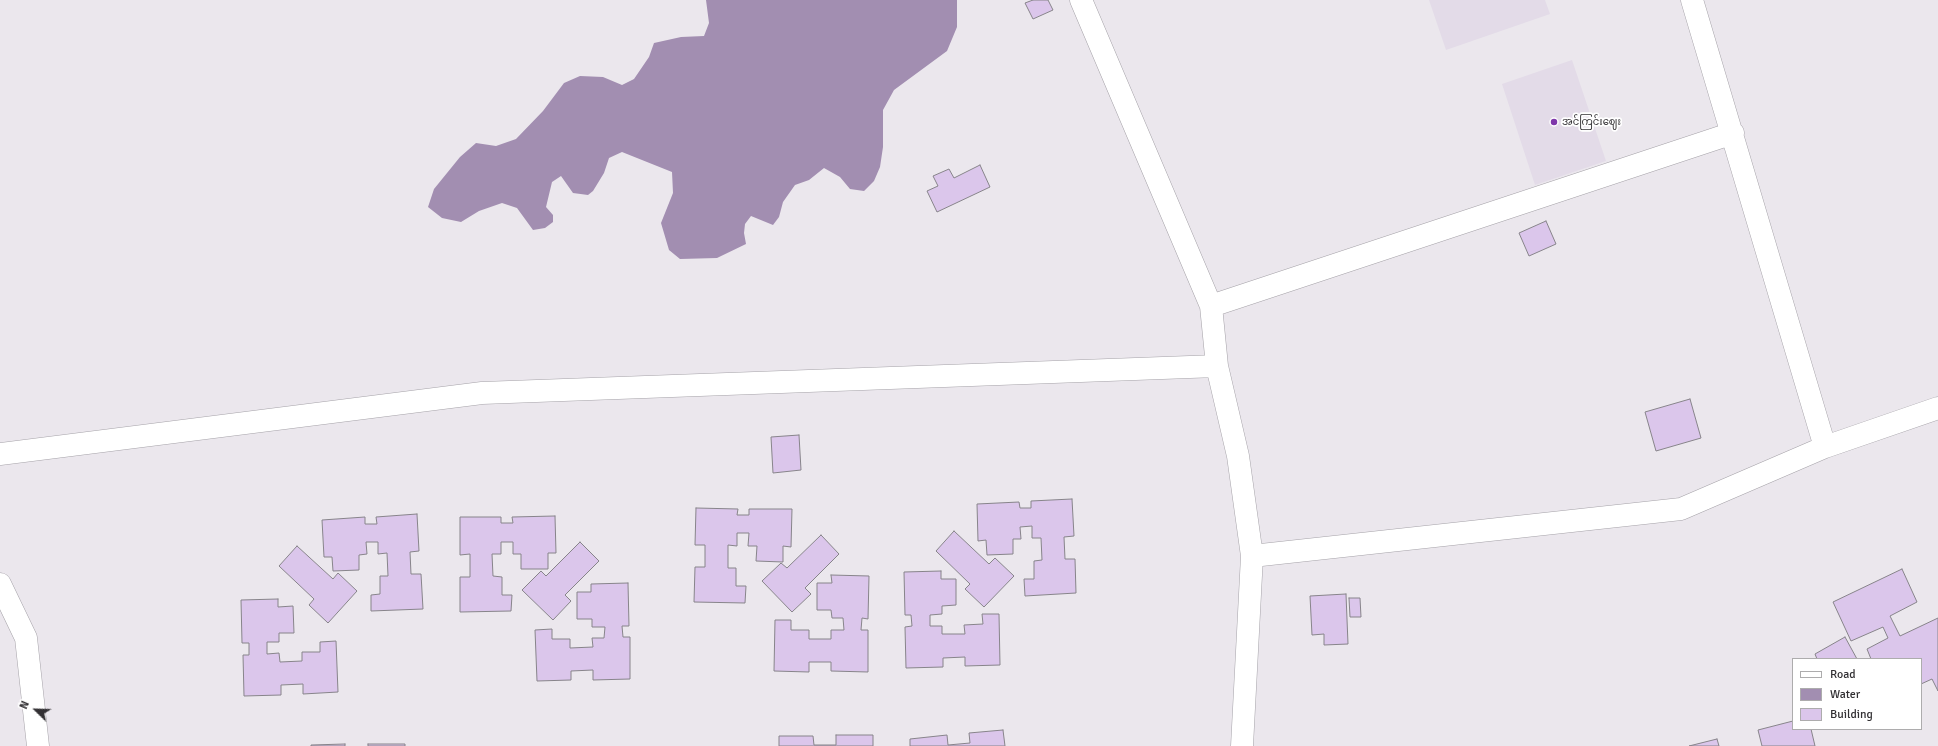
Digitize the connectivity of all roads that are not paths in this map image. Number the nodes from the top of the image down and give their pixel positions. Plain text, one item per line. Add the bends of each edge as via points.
1 (1081, 0) edge
2 (1692, 0) edge
3 (1733, 133) junction
4 (1211, 306) junction
5 (1217, 366) junction
6 (1938, 408) edge
7 (1825, 447) junction
8 (0, 454) edge
9 (1252, 556) junction
10 (0, 584) edge
11 (38, 746) edge
12 (1242, 746) edge

1 - 4 street
2 - 3 street
3 - 4 street
3 - 7 street
4 - 5 street
5 - 8 street via 482,393
5 - 9 street via 1238,456
6 - 7 street
7 - 9 street via 1680,509
9 - 12 street
10 - 11 street via 26,638

